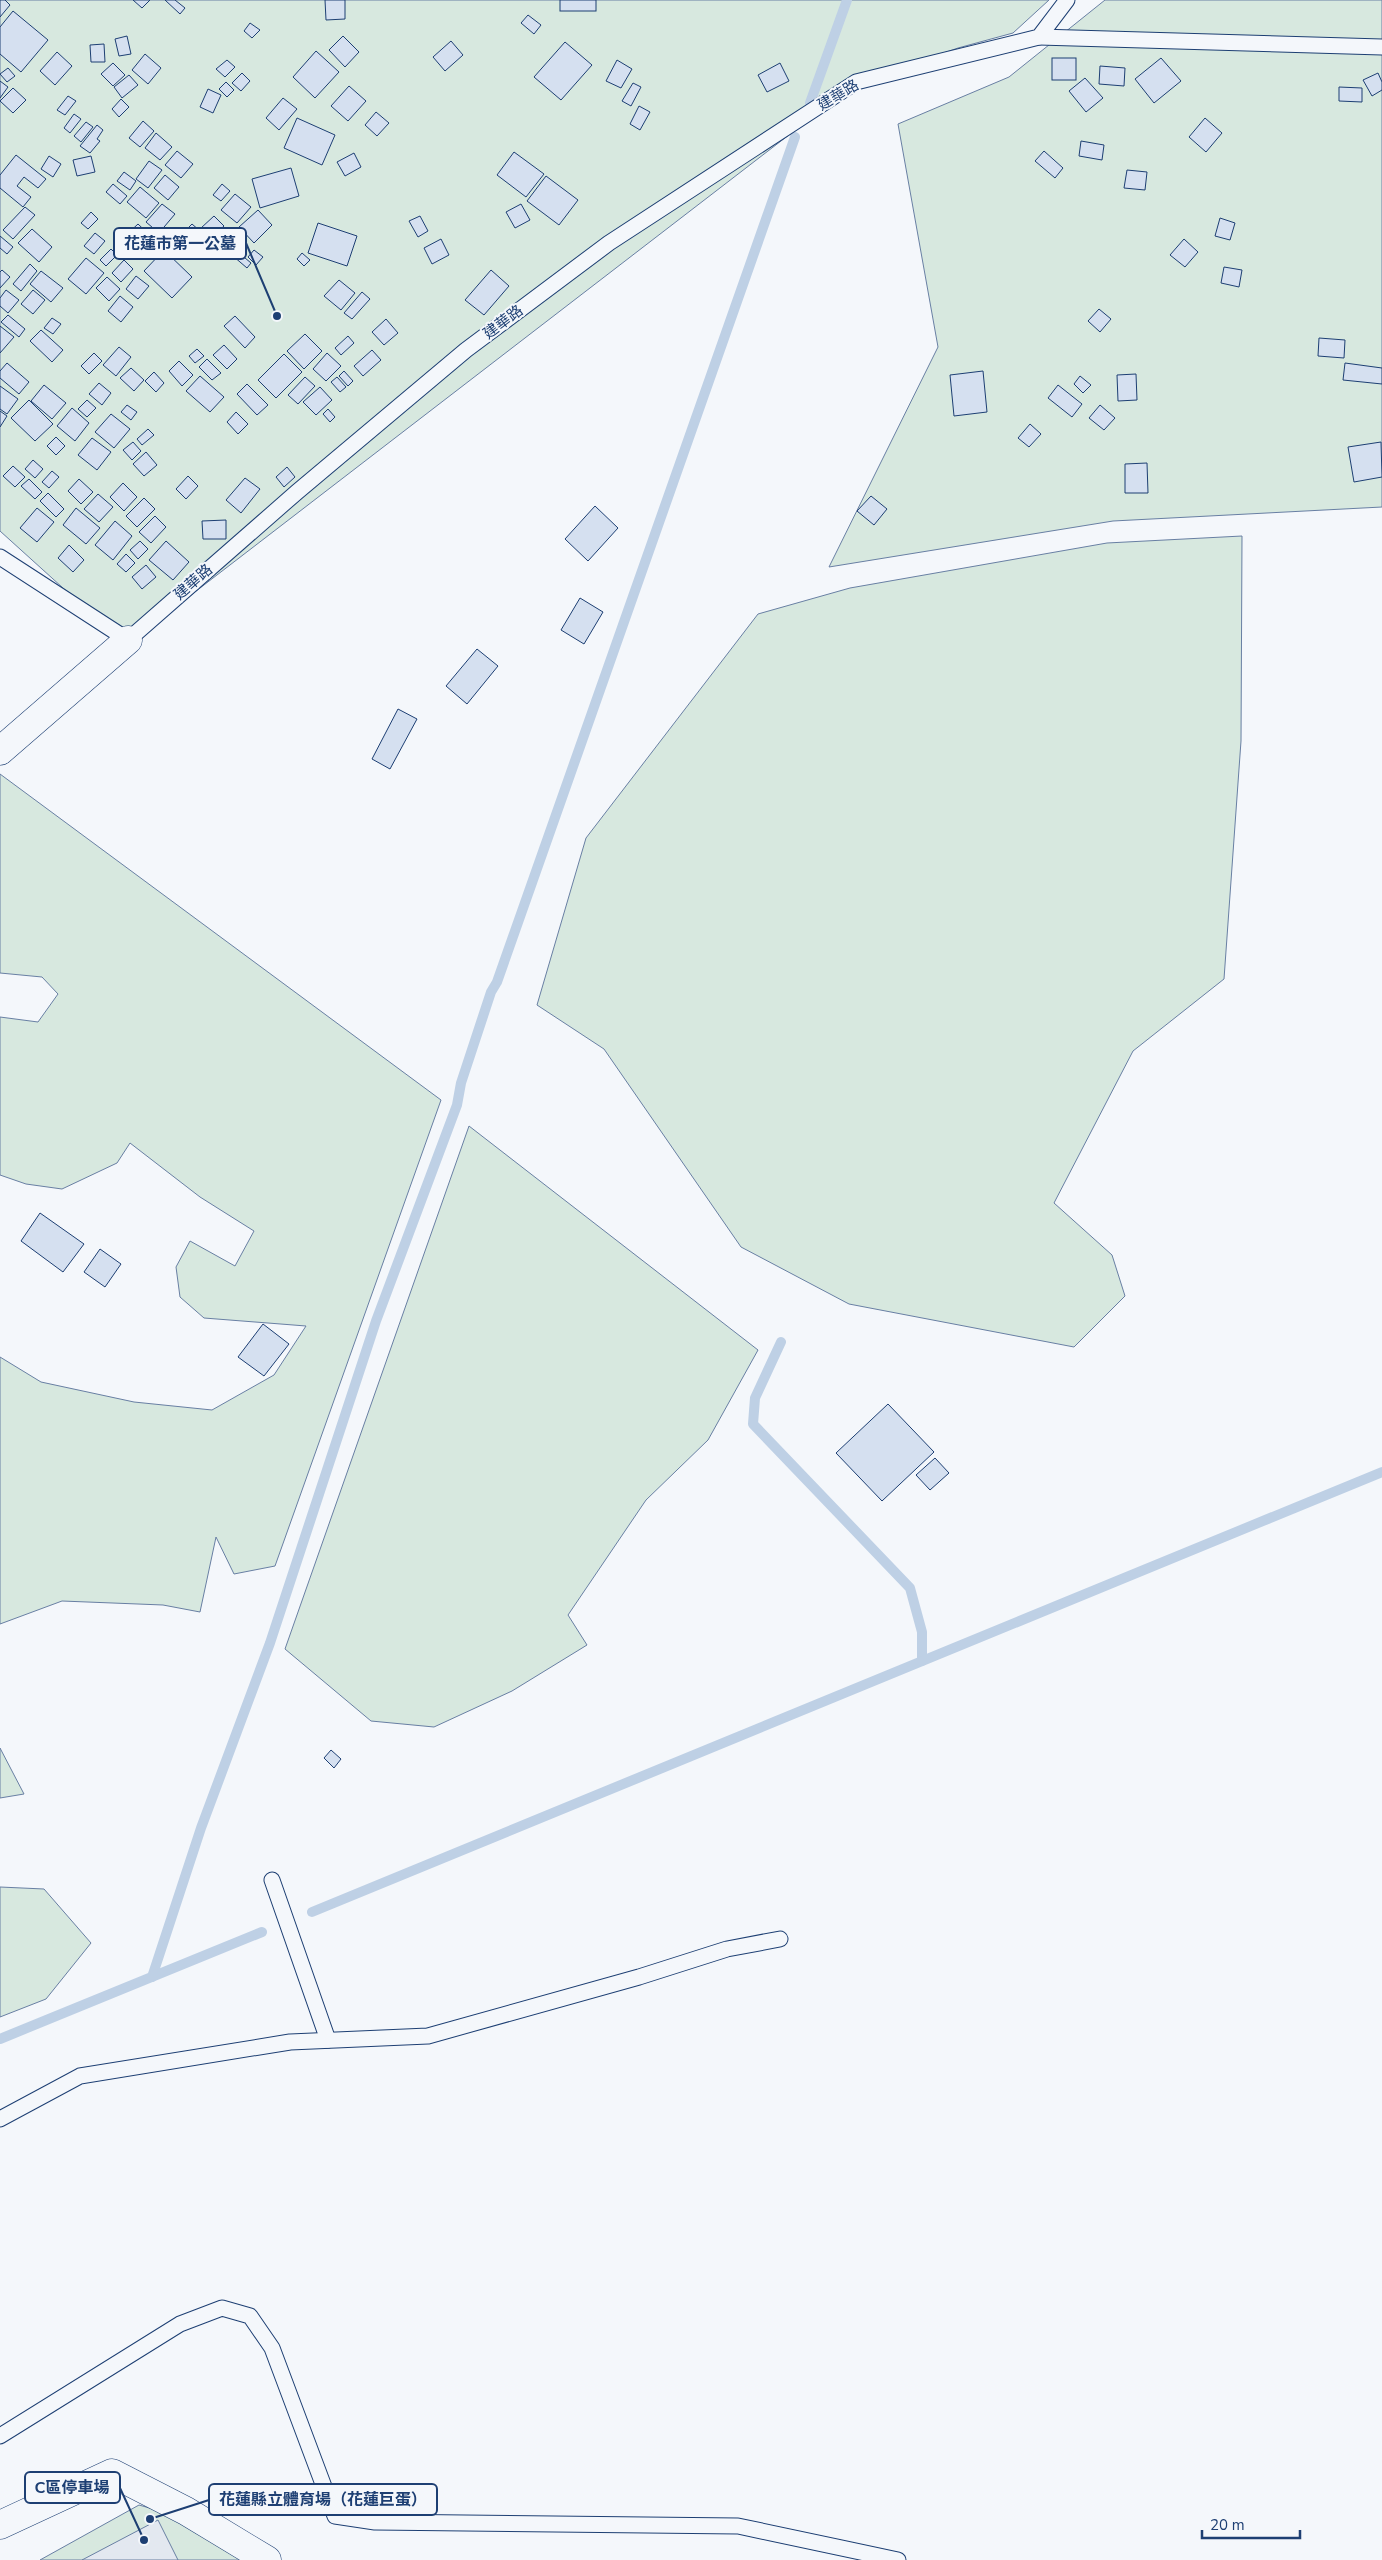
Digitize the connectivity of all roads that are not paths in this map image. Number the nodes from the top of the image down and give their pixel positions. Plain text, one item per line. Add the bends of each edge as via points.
1 (1067, 0) edge
2 (1039, 37) junction
3 (1382, 47) edge
4 (0, 557) edge
5 (128, 640) junction
6 (0, 751) edge
7 (272, 1880) dead end
8 (780, 1939) dead end
9 (328, 2040) junction
10 (0, 2119) edge
11 (0, 2436) edge
12 (0, 2525) edge
13 (267, 2560) edge
14 (898, 2560) edge

1 - 2 lane
2 - 3 lane, 建華路
2 - 5 lane, 建華路 via 856,82 608,243 466,350
4 - 5 lane
5 - 6 street, 建華路
7 - 9 lane
8 - 9 lane via 727,1949 428,2036
9 - 10 lane via 290,2042 80,2076
11 - 14 lane via 180,2324 222,2308 250,2316 272,2348 335,2516 375,2522 738,2526
12 - 13 street via 112,2473 186,2511

